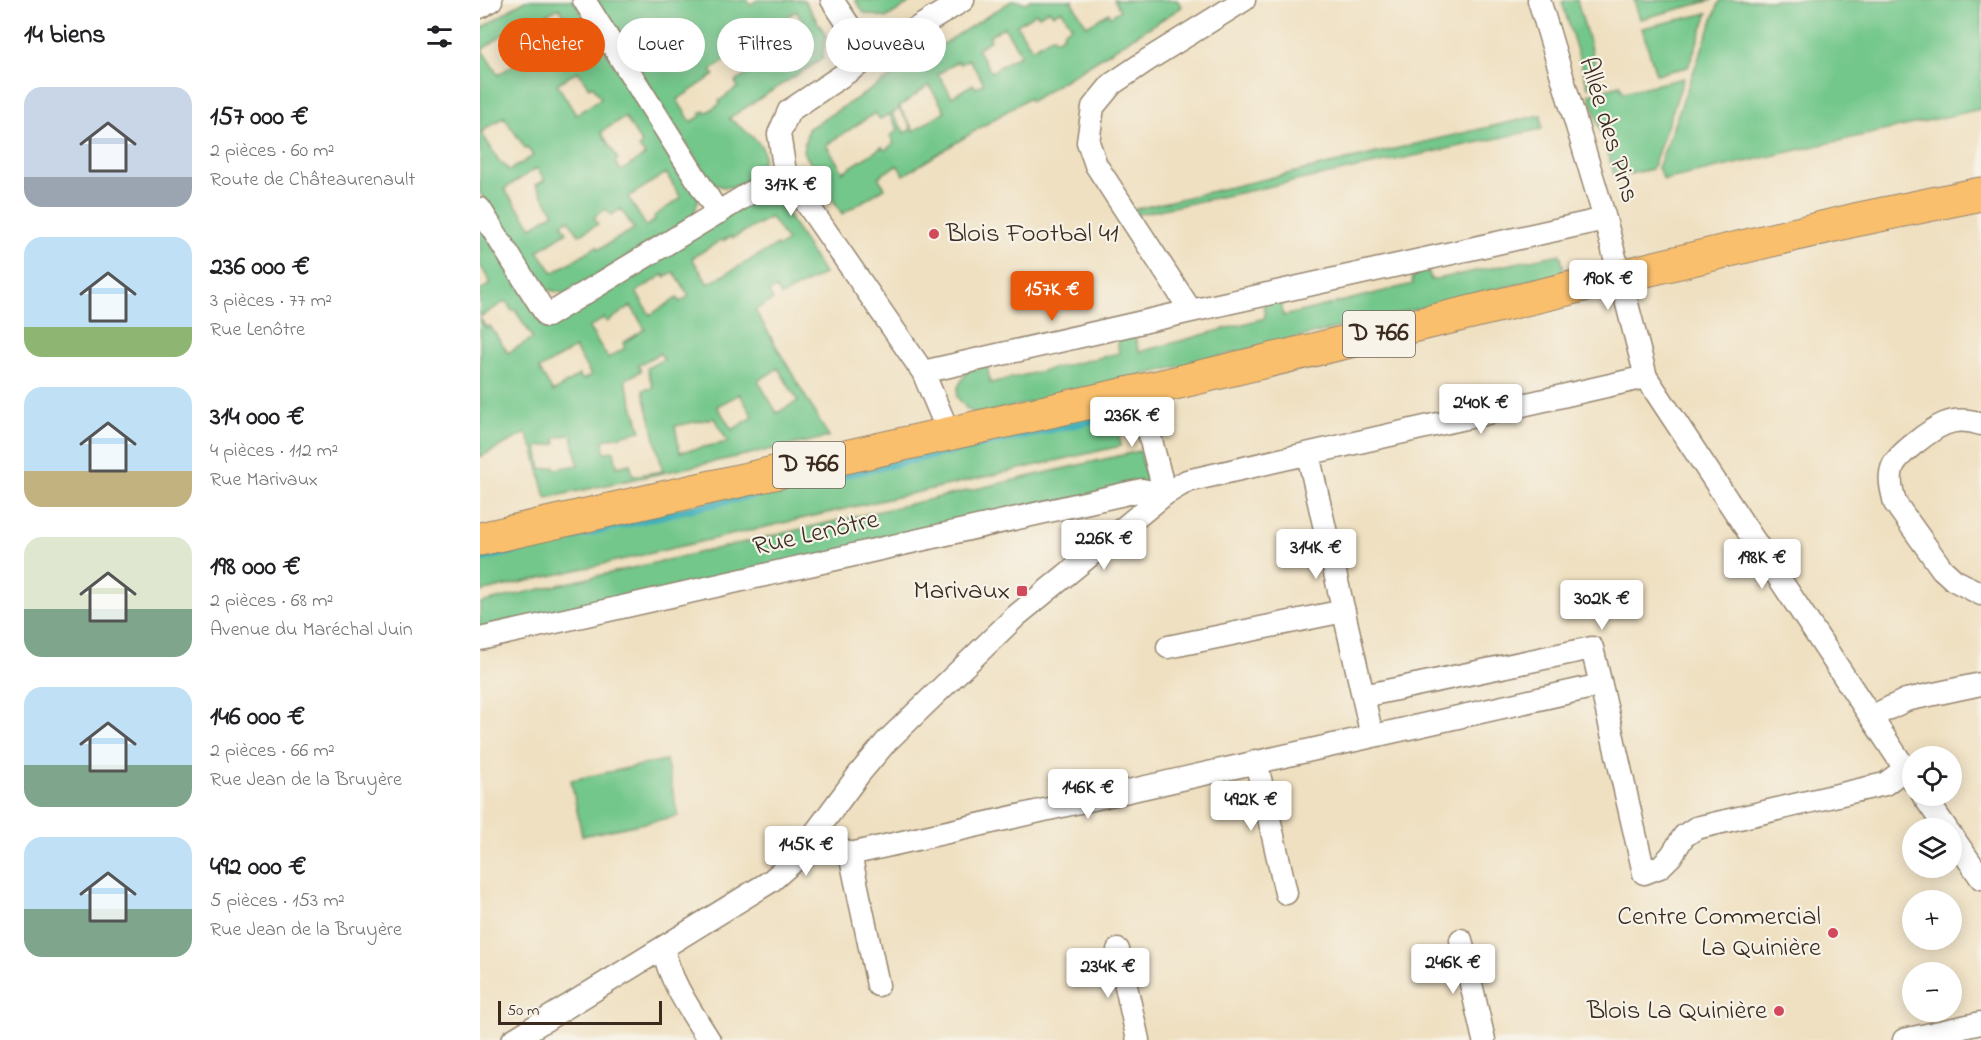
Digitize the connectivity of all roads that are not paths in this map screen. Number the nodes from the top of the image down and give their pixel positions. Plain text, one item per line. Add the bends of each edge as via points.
1 (491, 0) edge
2 (584, 0) edge
3 (832, 0) edge
4 (963, 0) edge
5 (1244, 0) edge
6 (1539, 0) edge
7 (480, 7) edge
8 (844, 18) edge
9 (934, 18) edge
10 (848, 72) edge
11 (785, 172) junction
12 (1981, 194) edge
13 (480, 209) edge
14 (718, 213) junction
15 (1605, 219) junction
16 (1620, 276) junction
17 (1191, 310) junction
18 (923, 372) junction
19 (1646, 377) junction
20 (1138, 391) junction
21 (1981, 424) edge
22 (946, 434) junction
23 (1308, 454) junction
24 (1165, 494) junction
25 (480, 539) edge
26 (1981, 594) edge
27 (1344, 611) junction
28 (480, 639) edge
29 (1168, 647) dead end
30 (1981, 684) edge
31 (1601, 685) junction
32 (1364, 696) junction
33 (1871, 717) junction
34 (1372, 736) junction
35 (1256, 761) junction
36 (1902, 764) edge
37 (1902, 777) edge
38 (815, 834) junction
39 (1962, 850) edge
40 (850, 854) junction
41 (1981, 878) edge
42 (1286, 893) dead end
43 (1461, 940) dead end
44 (663, 948) junction
45 (1118, 950) dead end
46 (878, 985) dead end
47 (1981, 1023) edge
48 (513, 1040) edge
49 (709, 1040) edge
50 (1138, 1040) edge
51 (1484, 1040) edge
52 (1904, 1040) edge

1 - 7 street
2 - 14 street
3 - 8 street
4 - 9 street
5 - 17 street via 1112,84 1093,107 1088,142 1096,165
6 - 15 street, Allée des Pins
10 - 11 street via 789,111 779,134
11 - 14 street
11 - 18 street
12 - 16 main road, D 766
13 - 14 street via 547,316
15 - 16 street, Allée des Pins
15 - 17 street
16 - 19 street, Allée des Pins
16 - 20 main road, D 766
17 - 18 street
18 - 22 street
19 - 23 street
19 - 33 street, Allée des Pins
20 - 22 main road, D 766
20 - 24 street
21 - 26 street via 1957,420 1942,424 1905,452 1894,463 1890,475 1895,503 1942,569
22 - 25 main road, D 766
23 - 24 street via 1187,481
23 - 27 street
24 - 28 street, Rue Lenôtre via 1142,490
24 - 38 street via 1016,616 886,742
27 - 29 street
27 - 32 street
30 - 33 street via 1906,700
31 - 32 street via 1592,648
31 - 34 street
31 - 37 street via 1644,873 1660,867 1684,836 1696,828
32 - 34 street
33 - 36 street, Allée des Pins
34 - 35 street
35 - 40 street
35 - 42 street
38 - 40 street
38 - 44 street via 795,860 771,881
39 - 41 street
40 - 46 street
43 - 51 street
44 - 48 street
44 - 49 street via 674,982
45 - 50 street
47 - 52 street

